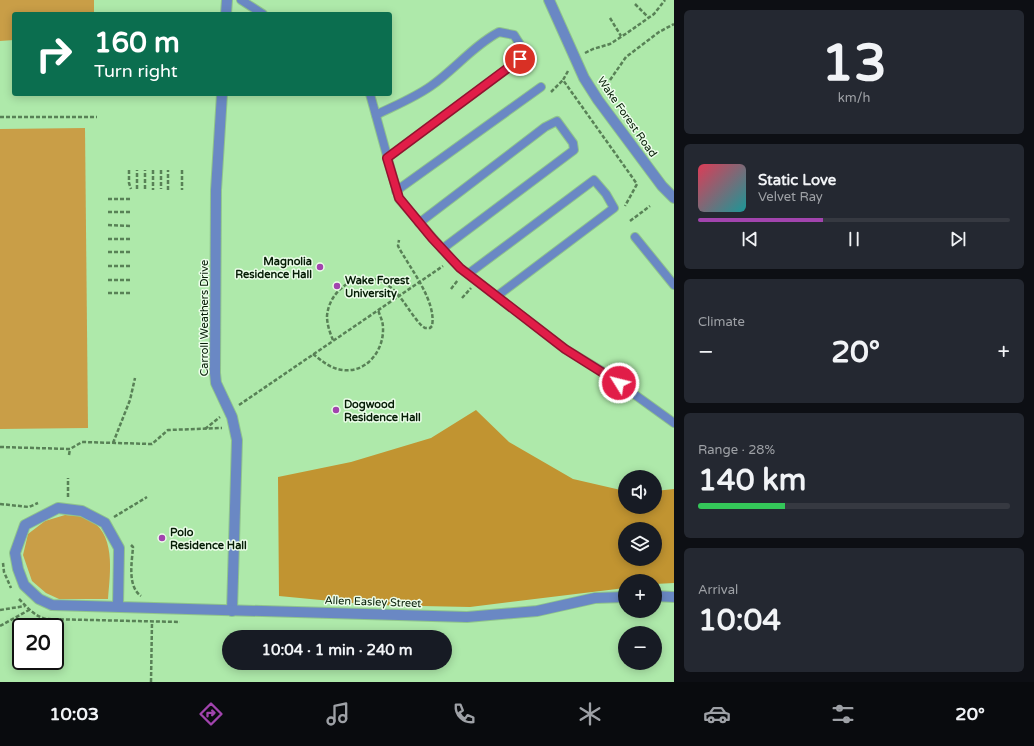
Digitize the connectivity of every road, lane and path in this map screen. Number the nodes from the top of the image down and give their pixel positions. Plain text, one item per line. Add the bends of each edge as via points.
1 (227, 0) edge
2 (241, 0) edge
3 (549, 0) edge
4 (664, 0) edge
5 (635, 4) dead end
6 (226, 12) edge
7 (260, 12) edge
8 (648, 17) junction
9 (610, 18) dead end
10 (674, 24) edge
11 (621, 36) junction
12 (593, 49) dead end
13 (563, 80) dead end
14 (610, 80) dead end
15 (540, 87) dead end
16 (551, 92) dead end
17 (222, 96) edge
18 (371, 96) edge
19 (376, 115) junction
20 (0, 117) edge
21 (97, 117) dead end
22 (387, 158) junction
23 (129, 170) dead end
24 (137, 170) dead end
25 (145, 170) dead end
26 (153, 170) dead end
27 (161, 170) dead end
28 (168, 170) dead end
29 (182, 170) dead end
30 (637, 184) dead end
31 (131, 189) dead end
32 (137, 189) dead end
33 (161, 189) dead end
34 (145, 190) dead end
35 (153, 190) dead end
36 (168, 190) dead end
37 (182, 190) dead end
38 (396, 191) junction
39 (674, 198) edge
40 (108, 199) dead end
41 (131, 199) dead end
42 (650, 206) dead end
43 (624, 208) dead end
44 (108, 212) dead end
45 (131, 212) dead end
46 (630, 221) dead end
47 (419, 223) junction
48 (108, 225) dead end
49 (131, 226) dead end
50 (635, 237) dead end
51 (108, 239) dead end
52 (131, 239) dead end
53 (399, 240) dead end
54 (442, 249) junction
55 (108, 252) dead end
56 (131, 252) dead end
57 (108, 266) dead end
58 (131, 266) dead end
59 (443, 266) dead end
60 (468, 274) junction
61 (108, 280) dead end
62 (130, 280) dead end
63 (420, 281) junction
64 (674, 285) edge
65 (108, 293) dead end
66 (130, 293) dead end
67 (399, 296) junction
68 (497, 296) junction
69 (378, 310) junction
70 (333, 340) junction
71 (313, 354) junction
72 (135, 378) dead end
73 (236, 407) dead end
74 (222, 416) dead end
75 (674, 423) edge
76 (235, 427) junction
77 (205, 429) junction
78 (113, 443) junction
79 (0, 447) edge
80 (70, 449) junction
81 (69, 455) dead end
82 (68, 478) dead end
83 (147, 497) dead end
84 (62, 498) dead end
85 (42, 502) dead end
86 (0, 504) edge
87 (29, 507) junction
88 (25, 511) dead end
89 (111, 519) dead end
90 (3, 556) dead end
91 (12, 590) dead end
92 (16, 596) dead end
93 (662, 596) edge
94 (618, 597) edge
95 (674, 597) edge
96 (26, 606) junction
97 (118, 607) junction
98 (0, 610) edge
99 (29, 610) junction
100 (232, 611) junction
101 (0, 626) edge
102 (151, 682) edge

1 - 6 street
2 - 7 lane
3 - 39 street, Wake Forest Road via 584,78 662,186
4 - 8 path via 654,14
5 - 8 path
8 - 11 path
9 - 11 path
10 - 14 path via 626,57
11 - 12 path via 610,44
13 - 16 path
15 - 38 lane
17 - 76 street, Carroll Weathers Drive via 216,190 216,383
18 - 19 lane
19 - 22 lane
19 - 22 lane via 431,85 486,39 499,32 514,35 522,46 520,59
20 - 21 path
22 - 38 lane
23 - 31 path
24 - 32 path
25 - 34 path
26 - 35 path
27 - 33 path
28 - 36 path
29 - 37 path
30 - 43 path
38 - 47 lane
40 - 41 path
42 - 46 path
44 - 45 path
47 - 54 lane
47 - 54 lane via 545,127 557,121 573,143 574,150
48 - 49 path
50 - 64 lane
51 - 52 path
53 - 63 path via 398,246
54 - 60 lane
55 - 56 path
57 - 58 path
59 - 63 path
60 - 68 lane
60 - 68 lane via 594,180 614,208
61 - 62 path
63 - 67 path
63 - 67 path via 432,313 433,322 430,328 425,328 416,320
65 - 66 path
67 - 69 path
67 - 70 path via 390,287 370,278 352,281 342,287 334,295 327,317
68 - 75 lane via 565,349 602,371
69 - 70 path
69 - 71 path via 383,339 373,359 364,366 354,370 332,368
70 - 71 path
71 - 73 path
72 - 78 path via 130,400
74 - 77 path
76 - 77 path
76 - 100 street, Carroll Weathers Drive via 237,440
77 - 78 path via 168,430 152,444
78 - 80 path via 82,442
79 - 80 path
80 - 81 path
82 - 84 path via 69,497
83 - 89 path
85 - 87 path
86 - 87 path
87 - 88 path
90 - 91 path via 4,572
92 - 96 path
93 - 95 street
94 - 100 street, Allen Easley Street via 595,598 537,611 467,618
96 - 98 path
96 - 99 path
97 - 97 street, Allen Easley Street via 119,548 105,523 82,511 58,508 25,525 16,553 18,569 24,585 39,600 52,605
97 - 100 street, Allen Easley Street
99 - 101 path
99 - 102 path via 46,619 152,622

